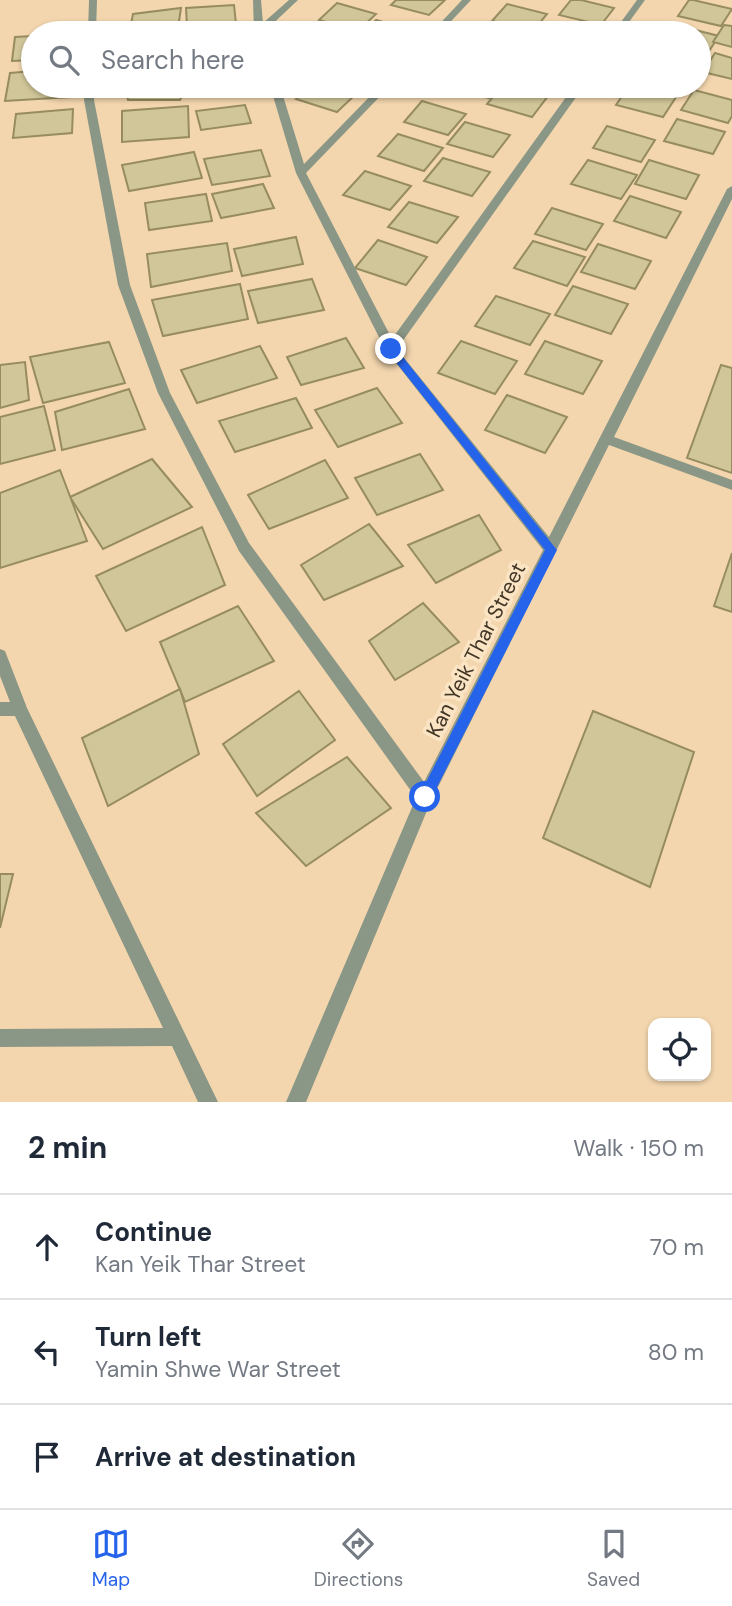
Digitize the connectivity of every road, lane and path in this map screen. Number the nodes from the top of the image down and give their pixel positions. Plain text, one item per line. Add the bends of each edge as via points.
1 (93, 0) edge
2 (257, 0) edge
3 (295, 0) edge
4 (467, 0) edge
5 (641, 0) edge
6 (92, 21) edge
7 (258, 21) edge
8 (271, 21) edge
9 (447, 21) edge
10 (626, 21) edge
11 (89, 98) edge
12 (279, 98) edge
13 (373, 98) edge
14 (570, 98) edge
15 (301, 173) junction
16 (730, 196) edge
17 (391, 349) junction
18 (606, 439) junction
19 (732, 485) edge
20 (551, 550) junction
21 (0, 656) edge
22 (0, 709) edge
23 (20, 709) junction
24 (425, 797) junction
25 (178, 1037) junction
26 (0, 1038) edge
27 (208, 1102) edge
28 (296, 1102) edge

1 - 6 street
2 - 7 street
3 - 8 street
4 - 9 street
5 - 10 street
11 - 24 street via 124,285 164,393 244,547
12 - 15 street
13 - 15 street
14 - 17 street
15 - 17 street
16 - 18 street, Kan Yeik Thar Street
17 - 20 street
18 - 19 street
18 - 20 street, Kan Yeik Thar Street
20 - 24 street, Kan Yeik Thar Street
21 - 23 street
22 - 23 street
23 - 25 street
24 - 28 street, Kan Yeik Thar Street
25 - 26 street
25 - 27 street

